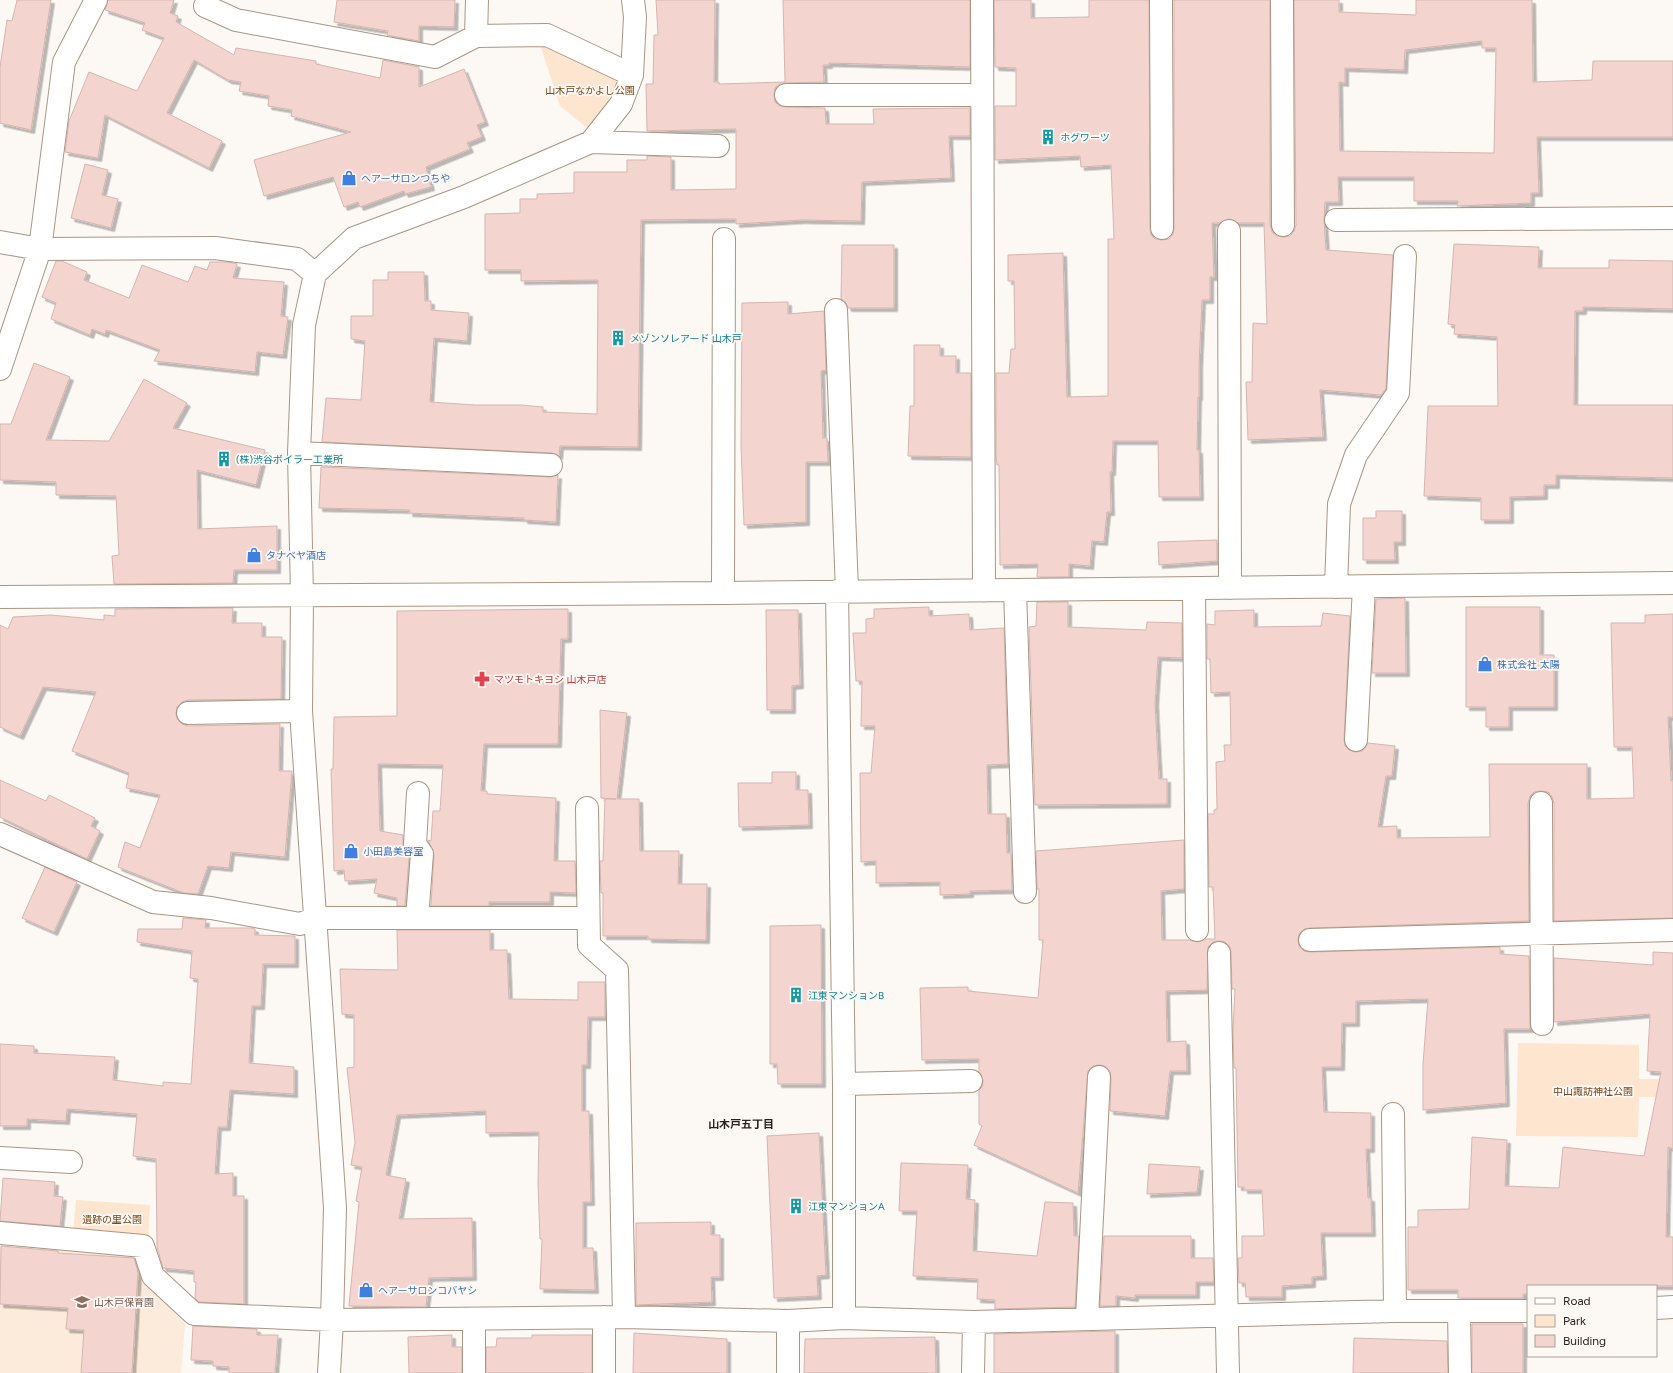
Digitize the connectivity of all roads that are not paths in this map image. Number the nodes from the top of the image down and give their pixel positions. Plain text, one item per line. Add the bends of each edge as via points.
1 (96, 0) edge
2 (477, 0) edge
3 (632, 0) edge
4 (982, 0) edge
5 (1161, 0) edge
6 (1282, 0) edge
7 (205, 6) dead end
8 (476, 36) junction
9 (632, 74) junction
10 (786, 95) dead end
11 (982, 95) junction
12 (592, 142) junction
13 (718, 146) dead end
14 (1673, 218) edge
15 (1336, 220) dead end
16 (1283, 225) dead end
17 (1162, 228) dead end
18 (1229, 231) dead end
19 (724, 239) dead end
20 (0, 242) edge
21 (40, 249) junction
22 (1405, 256) dead end
23 (315, 274) junction
24 (836, 310) dead end
25 (0, 369) edge
26 (298, 453) junction
27 (551, 465) dead end
28 (1673, 583) edge
29 (1336, 587) junction
30 (1364, 587) junction
31 (1194, 588) junction
32 (1230, 588) junction
33 (842, 590) junction
34 (1015, 590) junction
35 (984, 591) junction
36 (723, 593) junction
37 (302, 596) junction
38 (0, 597) edge
39 (301, 711) junction
40 (188, 713) dead end
41 (1356, 740) dead end
42 (418, 793) dead end
43 (1541, 803) dead end
44 (587, 808) dead end
45 (0, 834) edge
46 (1025, 892) dead end
47 (316, 918) junction
48 (417, 918) junction
49 (588, 918) junction
50 (1197, 930) dead end
51 (1673, 930) edge
52 (1541, 934) junction
53 (1310, 940) dead end
54 (1218, 953) dead end
55 (1542, 1024) dead end
56 (1099, 1077) dead end
57 (971, 1081) dead end
58 (844, 1084) junction
59 (1393, 1114) dead end
60 (0, 1158) edge
61 (71, 1162) dead end
62 (0, 1233) edge
63 (1673, 1307) edge
64 (1657, 1308) edge
65 (1395, 1311) junction
66 (1459, 1311) junction
67 (1527, 1312) edge
68 (1227, 1316) junction
69 (614, 1317) junction
70 (844, 1318) junction
71 (1087, 1318) junction
72 (474, 1319) junction
73 (332, 1320) junction
74 (788, 1321) junction
75 (974, 1322) junction
76 (329, 1373) edge
77 (474, 1373) edge
78 (604, 1373) edge
79 (788, 1373) edge
80 (974, 1373) edge
81 (1228, 1373) edge
82 (1460, 1373) edge

1 - 21 street via 64,62
2 - 8 street
3 - 9 street via 635,17
4 - 11 street
5 - 17 street
6 - 16 street
7 - 8 street via 236,20 435,57
8 - 9 street via 548,35
9 - 12 street via 621,104
10 - 11 street
11 - 35 street
12 - 13 street
12 - 23 street via 464,197 354,238
14 - 15 street
18 - 32 street
19 - 36 street
20 - 21 street
21 - 23 street via 215,248 297,259
21 - 25 street
22 - 29 street via 1398,393 1356,454 1339,504
23 - 26 street via 304,325
24 - 33 street
26 - 27 street
26 - 37 street
28 - 30 street
29 - 30 street
29 - 32 street
30 - 41 street
31 - 32 street
31 - 34 street
31 - 50 street
33 - 35 street
33 - 36 street
33 - 58 street
34 - 35 street
34 - 46 street
36 - 37 street
37 - 38 street
37 - 39 street
39 - 40 street
39 - 47 street
42 - 48 street via 415,844 422,854
43 - 52 street
44 - 49 street
45 - 47 street via 153,902 211,908 300,924
47 - 48 street
47 - 73 street via 335,1208
48 - 49 street
49 - 69 street via 589,945 617,970
51 - 52 street
52 - 53 street
52 - 55 street
54 - 68 street
56 - 71 street
57 - 58 street
58 - 70 street
59 - 65 street
60 - 61 street
62 - 73 street via 143,1246 153,1276 194,1314
63 - 64 street
65 - 66 street
65 - 68 street
66 - 67 street
66 - 82 street
68 - 71 street
68 - 81 street
69 - 72 street
69 - 74 street
69 - 78 street
70 - 74 street
70 - 75 street
71 - 75 street
72 - 73 street
72 - 77 street
73 - 76 street
74 - 79 street
75 - 80 street

